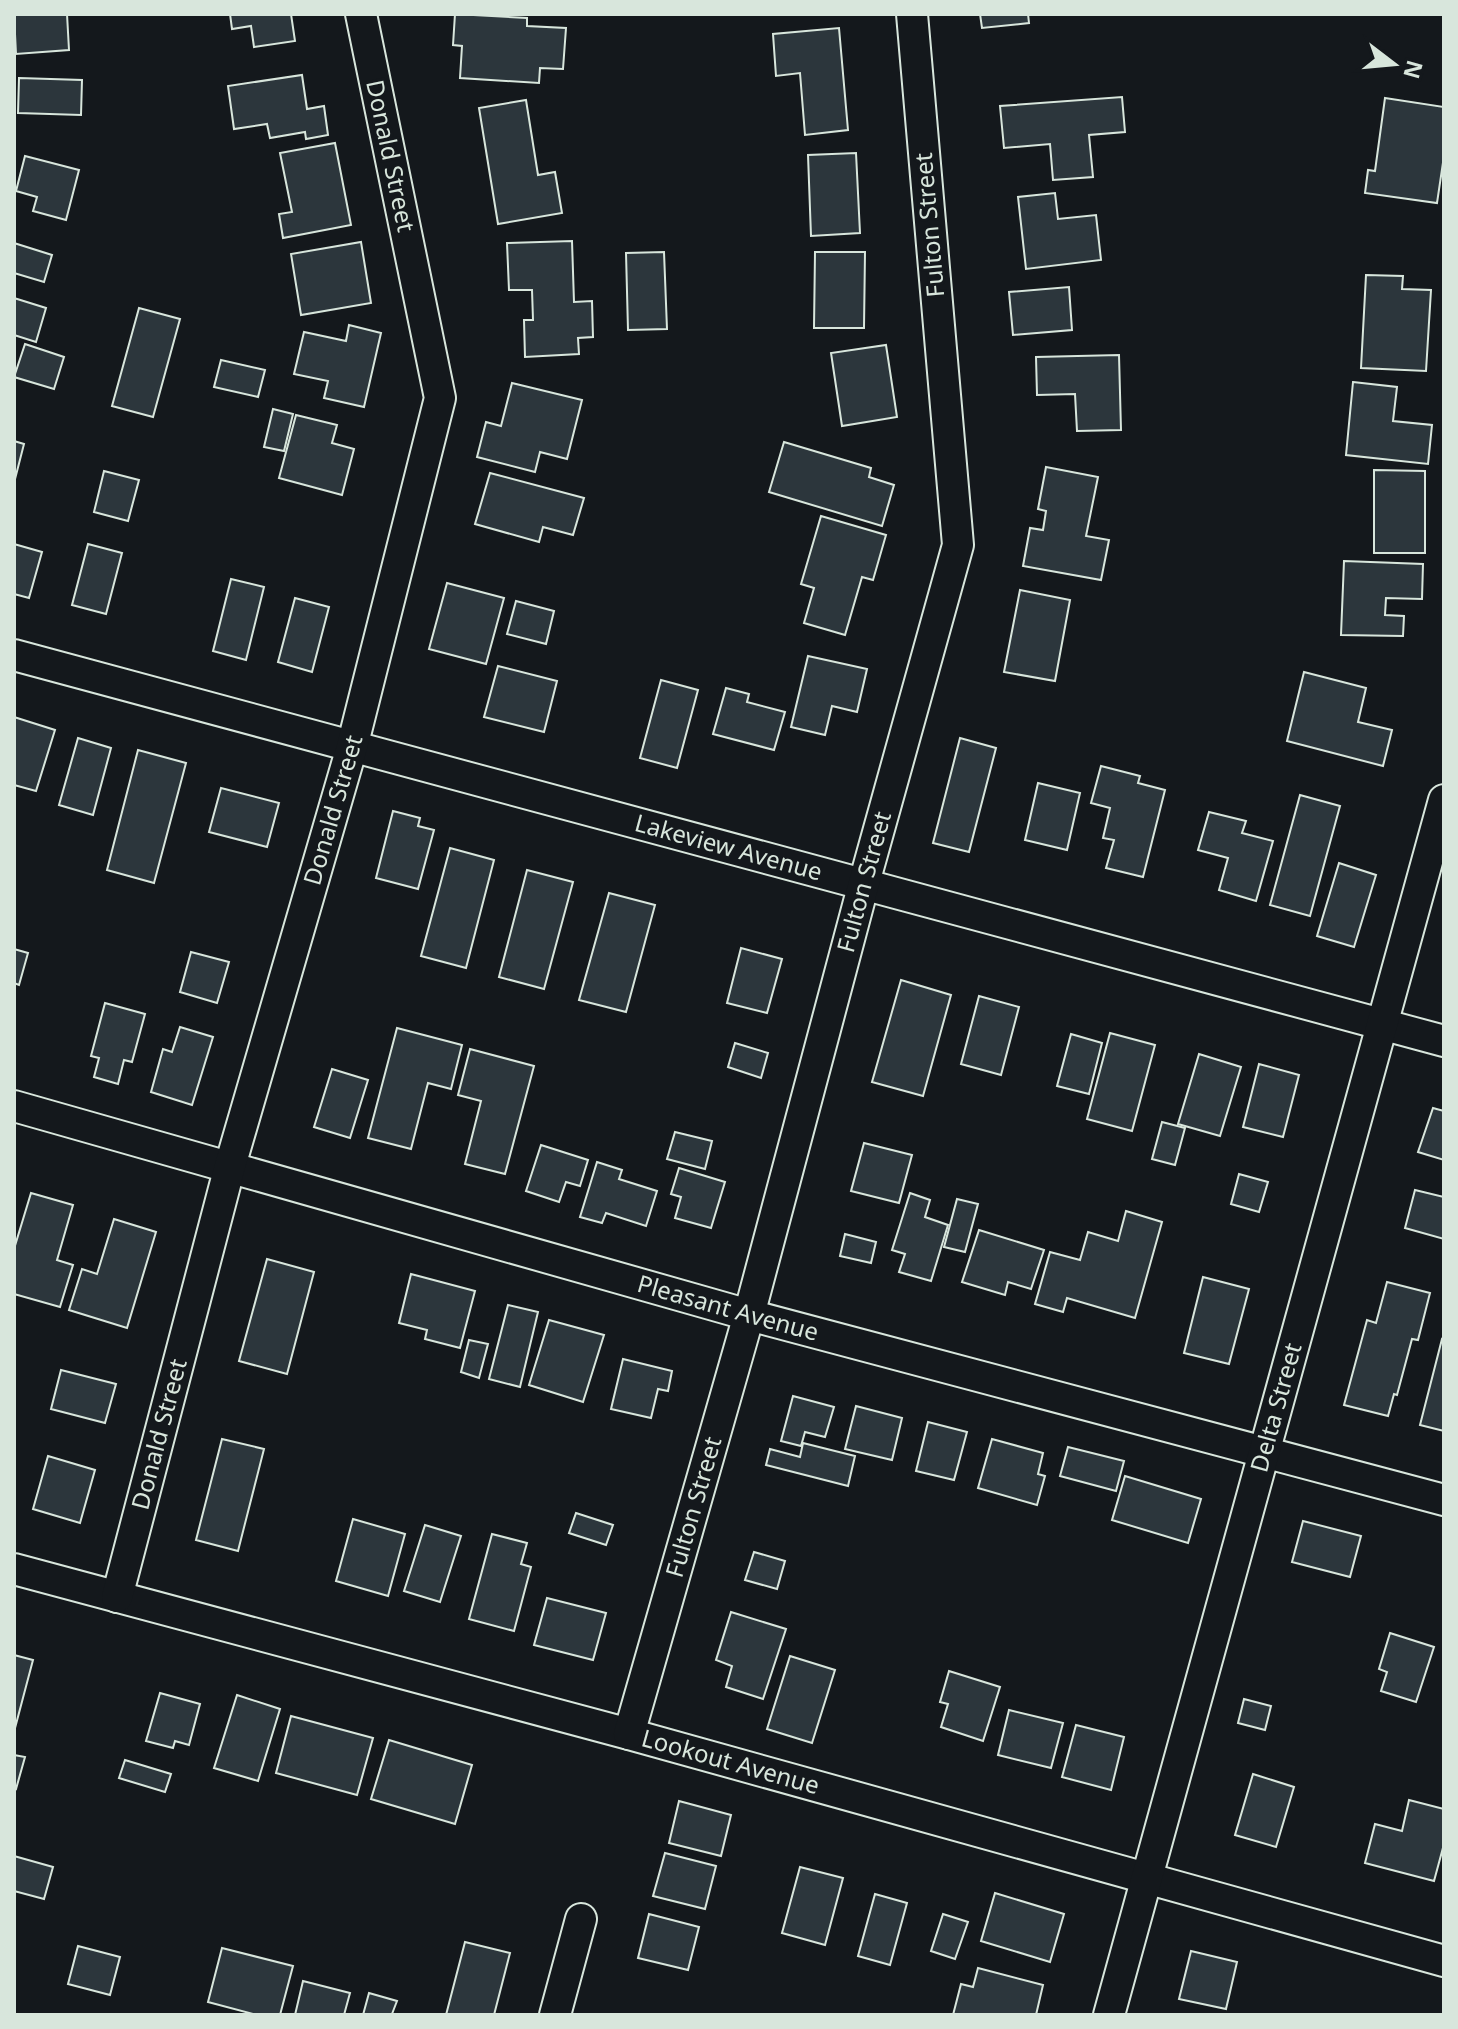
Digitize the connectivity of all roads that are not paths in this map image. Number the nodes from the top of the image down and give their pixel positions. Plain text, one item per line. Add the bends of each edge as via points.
1 (361, 14) edge
2 (912, 14) edge
3 (14, 655) edge
4 (352, 747) junction
5 (1444, 800) edge
6 (864, 883) junction
7 (1383, 1025) junction
8 (1444, 1041) edge
9 (14, 1106) edge
10 (230, 1166) junction
11 (749, 1315) junction
12 (1265, 1452) junction
13 (1444, 1500) edge
14 (14, 1569) edge
15 (117, 1597) junction
16 (629, 1734) junction
17 (1146, 1877) junction
18 (581, 1919) dead end
19 (1444, 1961) edge
20 (555, 2015) edge
21 (1109, 2015) edge

1 - 4 street, Donald Street via 440,398
2 - 6 street, Fulton Street via 958,545
3 - 4 street, Lakeview Avenue
4 - 6 street, Lakeview Avenue
4 - 10 street, Donald Street
5 - 7 street, Delta Street
6 - 7 street, Lakeview Avenue
6 - 11 street, Fulton Street
7 - 8 street, Lakeview Avenue
7 - 12 street, Delta Street
9 - 10 street, Pleasant Avenue
10 - 11 street, Pleasant Avenue
10 - 15 street, Donald Street
11 - 12 street, Pleasant Avenue
11 - 16 street, Fulton Street
12 - 13 street, Pleasant Avenue
12 - 17 street, Delta Street
14 - 15 street, Lookout Avenue
15 - 16 street, Lookout Avenue
16 - 17 street, Lookout Avenue
17 - 19 street, Lookout Avenue
17 - 21 street, Delta Street
18 - 20 street

